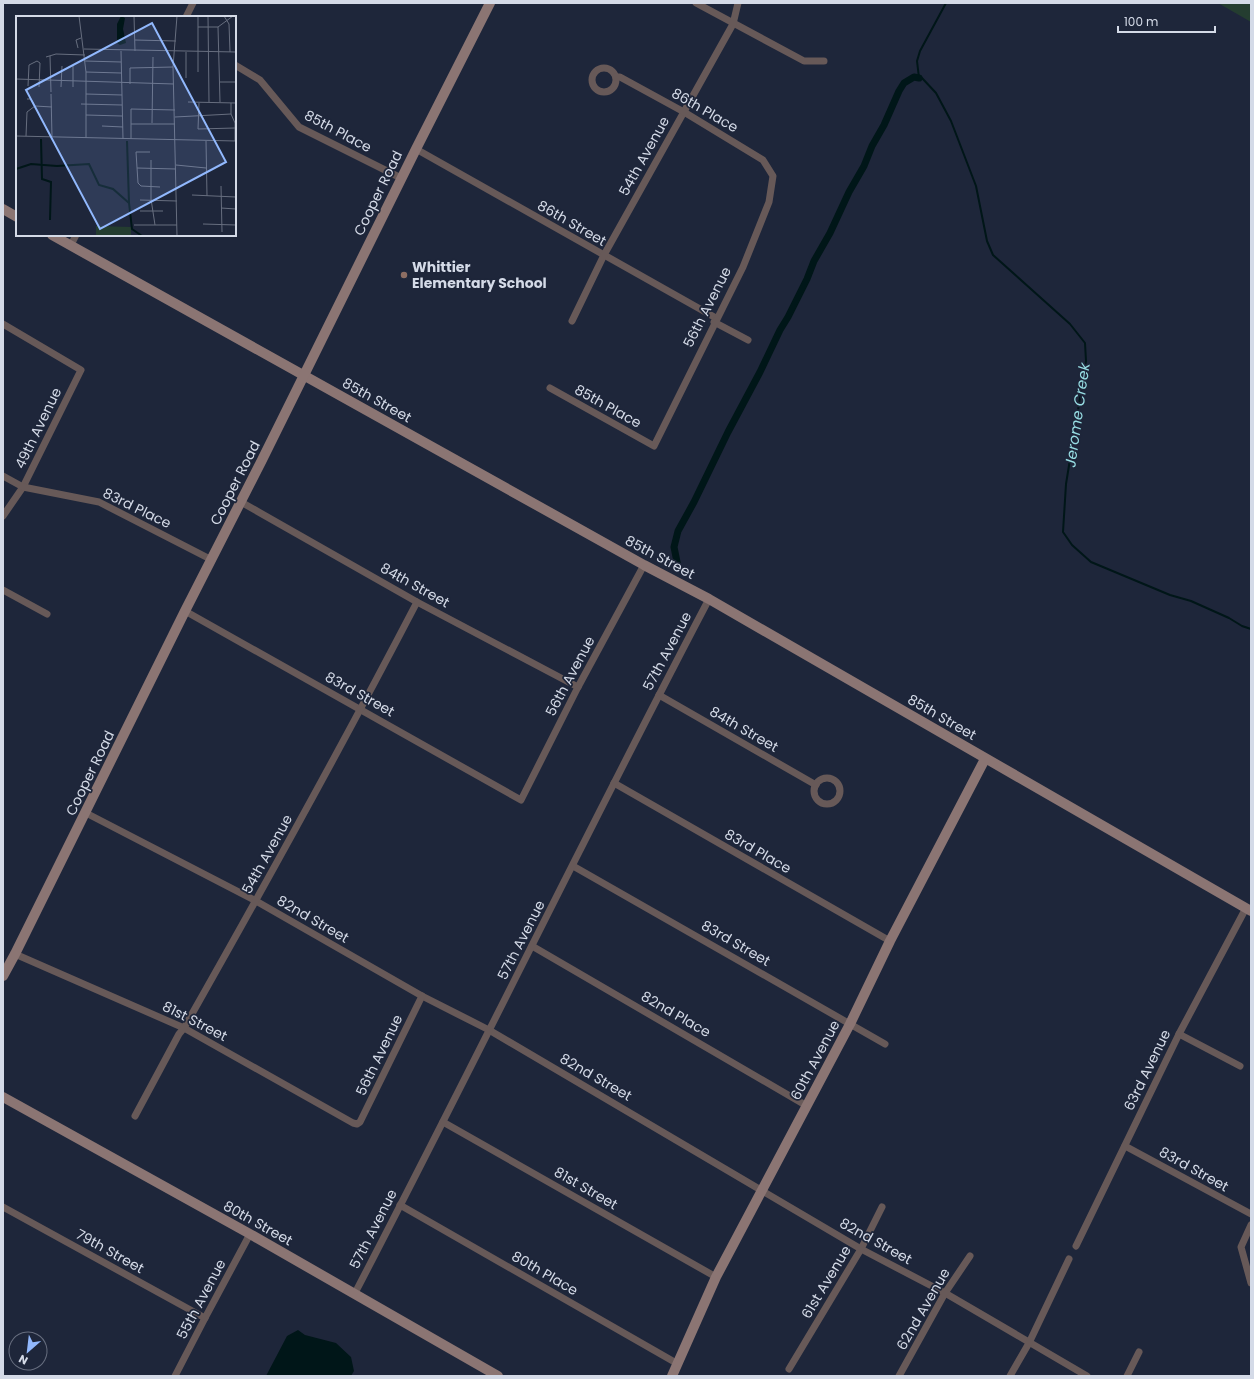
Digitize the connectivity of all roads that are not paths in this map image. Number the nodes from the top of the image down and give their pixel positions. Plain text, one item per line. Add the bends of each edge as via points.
1 (193, 3) edge
2 (490, 3) edge
3 (696, 3) edge
4 (738, 3) edge
5 (186, 16) edge
6 (733, 24) junction
7 (824, 61) dead end
8 (236, 66) edge
9 (616, 77) dead end
10 (684, 112) junction
11 (416, 149) junction
12 (773, 176) joint
13 (402, 178) junction
14 (3, 209) edge
15 (16, 216) edge
16 (54, 236) edge
17 (76, 236) edge
18 (71, 246) junction
19 (604, 255) junction
20 (715, 320) junction
21 (572, 321) dead end
22 (3, 324) edge
23 (748, 340) dead end
24 (304, 376) junction
25 (550, 388) dead end
26 (654, 446) joint
27 (3, 476) edge
28 (23, 487) junction
29 (241, 502) junction
30 (3, 516) edge
31 (212, 560) junction
32 (644, 565) junction
33 (3, 590) edge
34 (709, 599) junction
35 (417, 602) junction
36 (185, 612) junction
37 (47, 614) dead end
38 (578, 687) junction
39 (659, 695) junction
40 (361, 709) junction
41 (985, 758) junction
42 (614, 783) junction
43 (816, 785) dead end
44 (521, 800) joint
45 (86, 813) junction
46 (573, 866) junction
47 (256, 901) junction
48 (1248, 910) edge
49 (890, 941) junction
50 (532, 946) junction
51 (15, 954) junction
52 (3, 976) edge
53 (422, 996) junction
54 (850, 1024) junction
55 (184, 1028) junction
56 (489, 1030) junction
57 (1179, 1034) junction
58 (885, 1044) dead end
59 (1240, 1066) dead end
60 (3, 1097) edge
61 (807, 1106) junction
62 (135, 1116) dead end
63 (443, 1122) junction
64 (357, 1124) joint
65 (1126, 1146) junction
66 (762, 1190) junction
67 (400, 1205) junction
68 (3, 1207) edge
69 (882, 1207) dead end
70 (1251, 1214) edge
71 (1251, 1225) edge
72 (250, 1234) junction
73 (1076, 1246) dead end
74 (861, 1248) junction
75 (970, 1256) dead end
76 (1070, 1258) dead end
77 (716, 1276) junction
78 (1251, 1283) edge
79 (355, 1293) junction
80 (945, 1294) junction
81 (205, 1318) junction
82 (1029, 1343) junction
83 (1139, 1352) dead end
84 (678, 1364) junction
85 (789, 1369) dead end
86 (175, 1376) edge
87 (498, 1376) edge
88 (672, 1376) edge
89 (899, 1376) edge
90 (1010, 1376) edge
91 (1087, 1376) edge
92 (1127, 1376) edge

1 - 5 street
2 - 11 street, Cooper Road
3 - 6 street
4 - 6 street, 54th Avenue
6 - 7 street via 804,61
6 - 10 street, 54th Avenue
8 - 13 street, 85th Place via 260,80 299,127
9 - 10 street, 86th Place
10 - 12 street, 86th Place via 763,160
10 - 19 street, 54th Avenue
11 - 13 street, Cooper Road
11 - 19 street, 86th Street
12 - 20 street, 56th Avenue via 769,202 743,267
13 - 24 street, Cooper Road
14 - 15 street
16 - 18 street, 85th Street
17 - 18 street
18 - 24 street, 85th Street
19 - 20 street, 86th Street
19 - 21 street, 54th Avenue
20 - 23 street, 86th Street
20 - 26 street, 56th Avenue
22 - 28 street, 49th Avenue via 81,370
24 - 29 street, Cooper Road
24 - 32 street, 85th Street
25 - 26 street, 85th Place
27 - 28 street, 83rd Place
28 - 30 street, 49th Avenue
28 - 31 street, 83rd Place via 99,502
29 - 31 street, Cooper Road
29 - 35 street, 84th Street
31 - 36 street, Cooper Road
32 - 34 street, 85th Street
32 - 38 street, 56th Avenue
33 - 37 street
34 - 39 street, 57th Avenue
34 - 41 street, 85th Street
35 - 38 street, 84th Street
35 - 40 street, 54th Avenue
36 - 40 street, 83rd Street
36 - 45 street, Cooper Road
38 - 44 street, 56th Avenue
39 - 42 street, 57th Avenue
39 - 43 street, 84th Street
40 - 44 street, 83rd Street
40 - 47 street, 54th Avenue
41 - 48 street, 85th Street
41 - 49 street, 60th Avenue
42 - 46 street, 57th Avenue
42 - 49 street, 83rd Place
45 - 47 street, 82nd Street
45 - 51 street, Cooper Road
46 - 50 street, 57th Avenue
46 - 54 street, 83rd Street
47 - 53 street, 82nd Street
47 - 55 street, 54th Avenue
48 - 57 street, 63rd Avenue
49 - 54 street, 60th Avenue
50 - 56 street, 57th Avenue
50 - 61 street, 82nd Place
51 - 52 street, Cooper Road
51 - 55 street, 81st Street
53 - 56 street, 82nd Street
53 - 64 street, 56th Avenue
54 - 58 street, 83rd Street
54 - 61 street, 60th Avenue
55 - 62 street, 54th Avenue
55 - 64 street, 81st Street
56 - 63 street, 57th Avenue
56 - 66 street, 82nd Street
57 - 59 street
57 - 65 street, 63rd Avenue
60 - 72 street, 80th Street
61 - 66 street, 60th Avenue
63 - 67 street, 57th Avenue
63 - 77 street, 81st Street
65 - 70 street, 83rd Street
65 - 73 street, 63rd Avenue
66 - 74 street, 82nd Street
66 - 77 street, 60th Avenue
67 - 79 street, 57th Avenue
67 - 84 street, 80th Place
68 - 81 street, 79th Street
69 - 74 street, 61st Avenue
71 - 78 street via 1241,1247
72 - 79 street, 80th Street
72 - 81 street, 55th Avenue
74 - 80 street, 82nd Street
74 - 85 street, 61st Avenue
75 - 80 street, 62nd Avenue
76 - 82 street
77 - 84 street, 60th Avenue
79 - 87 street, 80th Street
80 - 82 street, 82nd Street
80 - 89 street, 62nd Avenue
81 - 86 street, 55th Avenue
82 - 90 street
82 - 91 street, 82nd Street
83 - 92 street
84 - 88 street, 60th Avenue

